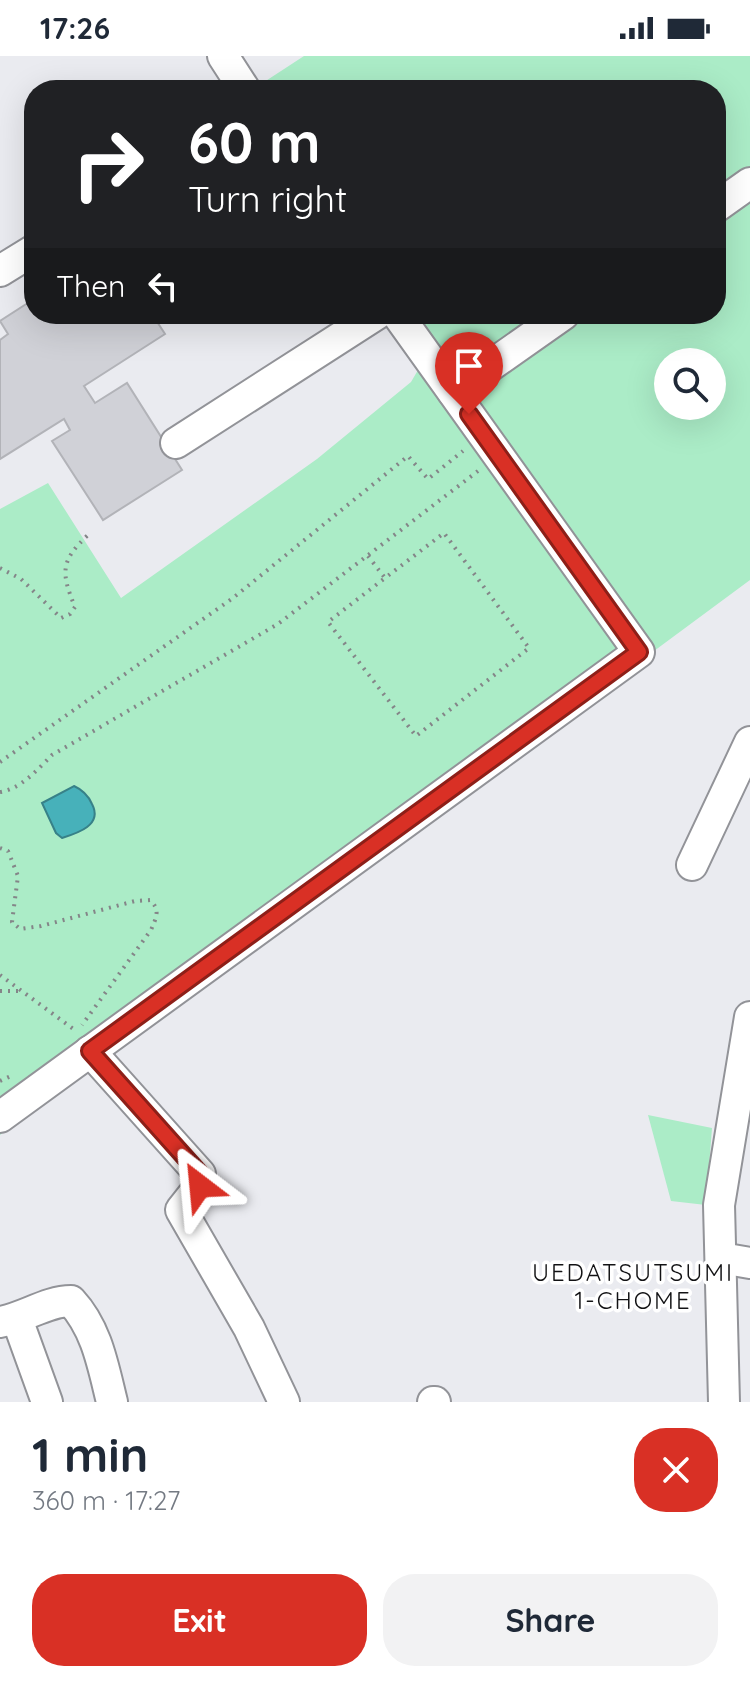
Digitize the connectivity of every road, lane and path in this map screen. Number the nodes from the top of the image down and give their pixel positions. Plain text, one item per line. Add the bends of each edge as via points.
1 (223, 56) edge
2 (239, 80) edge
3 (750, 183) edge
4 (726, 200) edge
5 (24, 256) edge
6 (0, 271) edge
7 (361, 324) edge
8 (404, 324) edge
9 (550, 324) edge
10 (453, 392) junction
11 (176, 443) dead end
12 (491, 445) junction
13 (88, 535) dead end
14 (368, 556) junction
15 (0, 568) edge
16 (385, 578) junction
17 (750, 742) edge
18 (0, 762) edge
19 (0, 792) edge
20 (0, 848) edge
21 (692, 865) dead end
22 (0, 975) edge
23 (0, 991) edge
24 (22, 991) junction
25 (750, 1017) edge
26 (90, 1051) junction
27 (0, 1117) edge
28 (735, 1260) edge
29 (8, 1320) edge
30 (47, 1402) edge
31 (112, 1402) edge
32 (284, 1402) edge
33 (724, 1402) edge

1 - 2 street
3 - 4 street
5 - 6 street
7 - 11 street
8 - 10 street
9 - 10 street
10 - 12 street
12 - 14 path
12 - 18 path via 428,479 408,456 233,598
12 - 26 street via 639,652
13 - 15 path via 69,552 63,579 75,607 61,618 21,579
14 - 16 path
14 - 19 path via 278,624 52,755 9,791
16 - 16 path via 444,533 529,648 416,736 328,622
17 - 21 street
20 - 24 path via 8,851 18,876 12,922 20,929 143,900 156,906 151,930 77,1032
22 - 24 path
23 - 24 path
25 - 28 street via 719,1205
26 - 27 street
26 - 32 street via 200,1174 200,1186 181,1210 249,1328
28 - 33 street
29 - 30 street
29 - 31 street via 71,1301 99,1348

